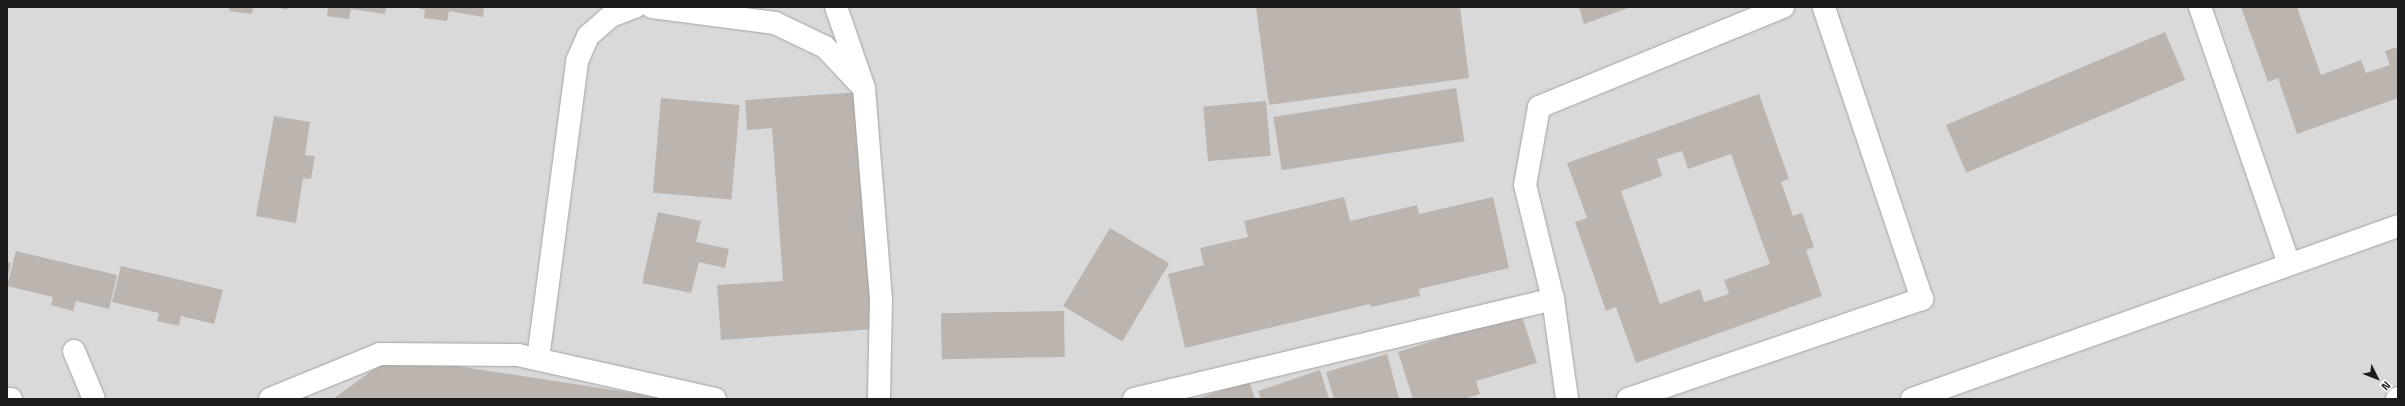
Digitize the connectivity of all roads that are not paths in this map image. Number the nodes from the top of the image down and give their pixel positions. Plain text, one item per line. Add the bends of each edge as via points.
1 (635, 7) edge
2 (652, 7) edge
3 (836, 7) edge
4 (1783, 7) edge
5 (1824, 7) edge
6 (2200, 7) edge
7 (864, 88) junction
8 (2398, 226) edge
9 (2289, 264) junction
10 (1553, 299) junction
11 (74, 351) dead end
12 (538, 359) junction
13 (7, 399) edge
14 (11, 399) edge
15 (94, 399) edge
16 (270, 399) edge
17 (715, 399) edge
18 (879, 399) edge
19 (1134, 399) edge
20 (1567, 399) edge
21 (1628, 399) edge
22 (1912, 399) edge

1 - 12 street via 611,16 588,36 577,61
2 - 7 street via 774,23 825,48
3 - 7 street
4 - 10 street via 1539,107 1525,185
5 - 21 street via 1922,299
6 - 9 street
7 - 18 street via 881,300
8 - 9 street
9 - 22 street
10 - 19 street
10 - 20 street
11 - 15 street
12 - 16 street via 518,355 380,354
12 - 17 street
13 - 14 street

